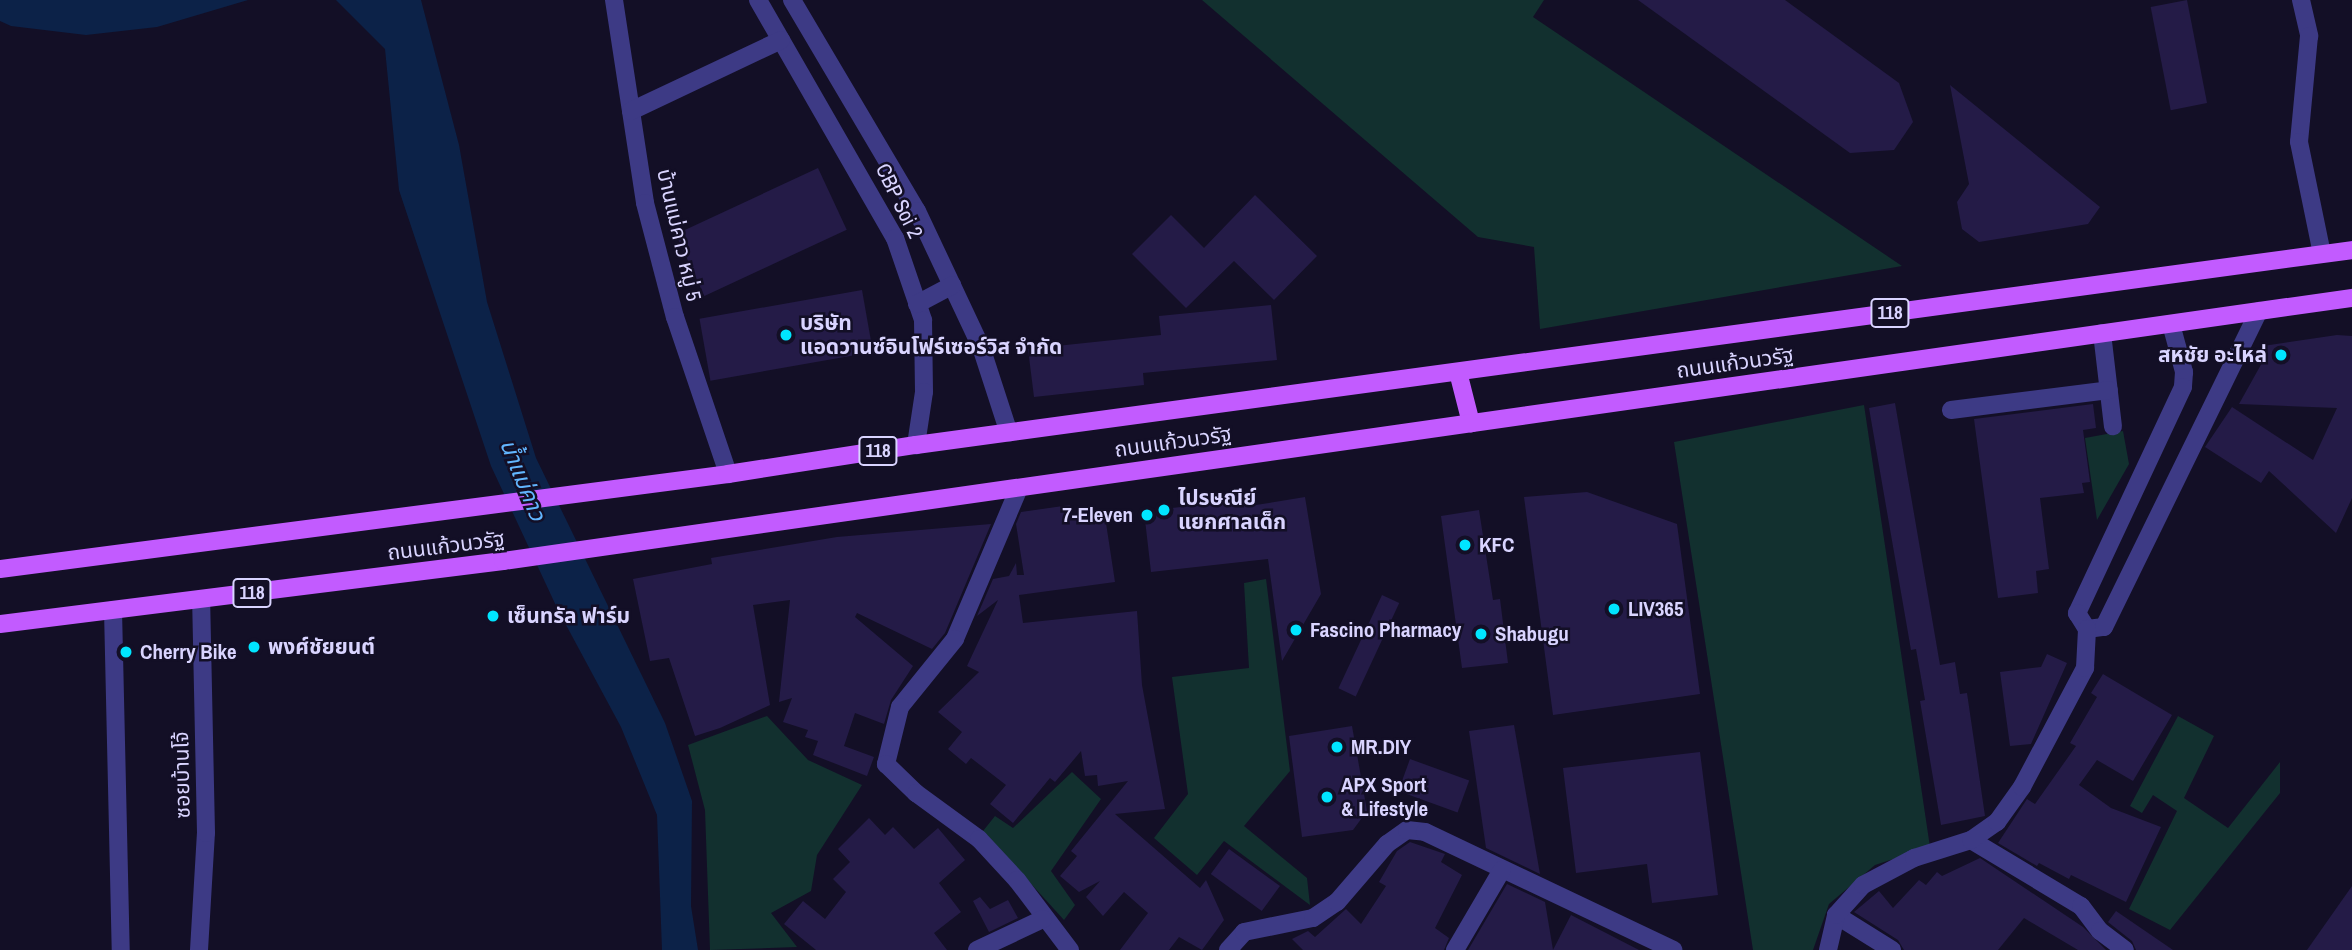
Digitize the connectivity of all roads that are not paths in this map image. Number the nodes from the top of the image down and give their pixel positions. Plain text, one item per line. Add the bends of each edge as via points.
1 (614, 0) edge
2 (758, 0) edge
3 (792, 0) edge
4 (2301, 0) edge
5 (781, 40) junction
6 (631, 111) junction
7 (2352, 250) edge
8 (2322, 254) junction
9 (952, 285) junction
10 (2352, 298) edge
11 (917, 304) junction
12 (2259, 311) junction
13 (2171, 324) junction
14 (2102, 333) junction
15 (1458, 372) junction
16 (2109, 390) junction
17 (1951, 410) dead end
18 (1471, 423) junction
19 (2113, 426) dead end
20 (1009, 433) junction
21 (916, 445) junction
22 (728, 474) junction
23 (1019, 488) junction
24 (0, 569) edge
25 (201, 599) junction
26 (113, 610) junction
27 (0, 624) edge
28 (2087, 629) junction
29 (1971, 840) junction
30 (1502, 870) junction
31 (1836, 915) junction
32 (1043, 919) junction
33 (121, 950) edge
34 (200, 950) edge
35 (977, 950) edge
36 (1070, 950) edge
37 (1227, 950) edge
38 (1455, 950) edge
39 (1672, 950) edge
40 (1828, 950) edge
41 (1892, 950) edge
42 (2124, 950) edge

1 - 6 street, บ้านแม่คาว หมู่ 5
2 - 5 street, CBP Soi 2
3 - 9 street, CBP Soi 2 via 917,211
4 - 8 street via 2309,36 2299,142
5 - 6 street
5 - 11 street, CBP Soi 2 via 895,238
6 - 22 street, บ้านแม่คาว หมู่ 5 via 645,203 672,304
7 - 8 main road, ถนนแก้วนวรัฐ / 118
8 - 15 main road, ถนนแก้วนวรัฐ / 118
9 - 11 street
9 - 20 street, CBP Soi 2 via 996,385
10 - 12 main road, ถนนแก้วนวรัฐ / 118
11 - 21 street, CBP Soi 2 via 923,320 924,392
12 - 13 main road, ถนนแก้วนวรัฐ / 118
12 - 28 street via 2104,627
13 - 14 main road, ถนนแก้วนวรัฐ / 118
13 - 28 street via 2184,372 2183,387 2077,613
14 - 16 street
14 - 18 main road, ถนนแก้วนวรัฐ / 118
15 - 18 main road
15 - 20 main road, ถนนแก้วนวรัฐ / 118
16 - 17 street
16 - 19 street
18 - 23 main road, ถนนแก้วนวรัฐ / 118
20 - 21 main road, ถนนแก้วนวรัฐ / 118
21 - 22 main road, ถนนแก้วนวรัฐ / 118
22 - 24 main road, ถนนแก้วนวรัฐ / 118
23 - 25 main road, ถนนแก้วนวรัฐ / 118
23 - 32 street via 955,639 900,707 886,764 916,793 978,839 1017,880
25 - 26 main road, ถนนแก้วนวรัฐ / 118
25 - 34 street, ซอยบ้านโจ้ via 206,833
26 - 27 main road, ถนนแก้วนวรัฐ / 118
26 - 33 street
28 - 29 street via 2085,668 2028,775 1997,822
29 - 31 street via 1881,872
29 - 42 street via 2081,906 2100,931
30 - 37 street via 1425,832 1407,831 1387,844 1337,902 1313,918 1244,932
30 - 38 street
30 - 39 street
31 - 40 street
31 - 41 street
32 - 35 street
32 - 36 street

